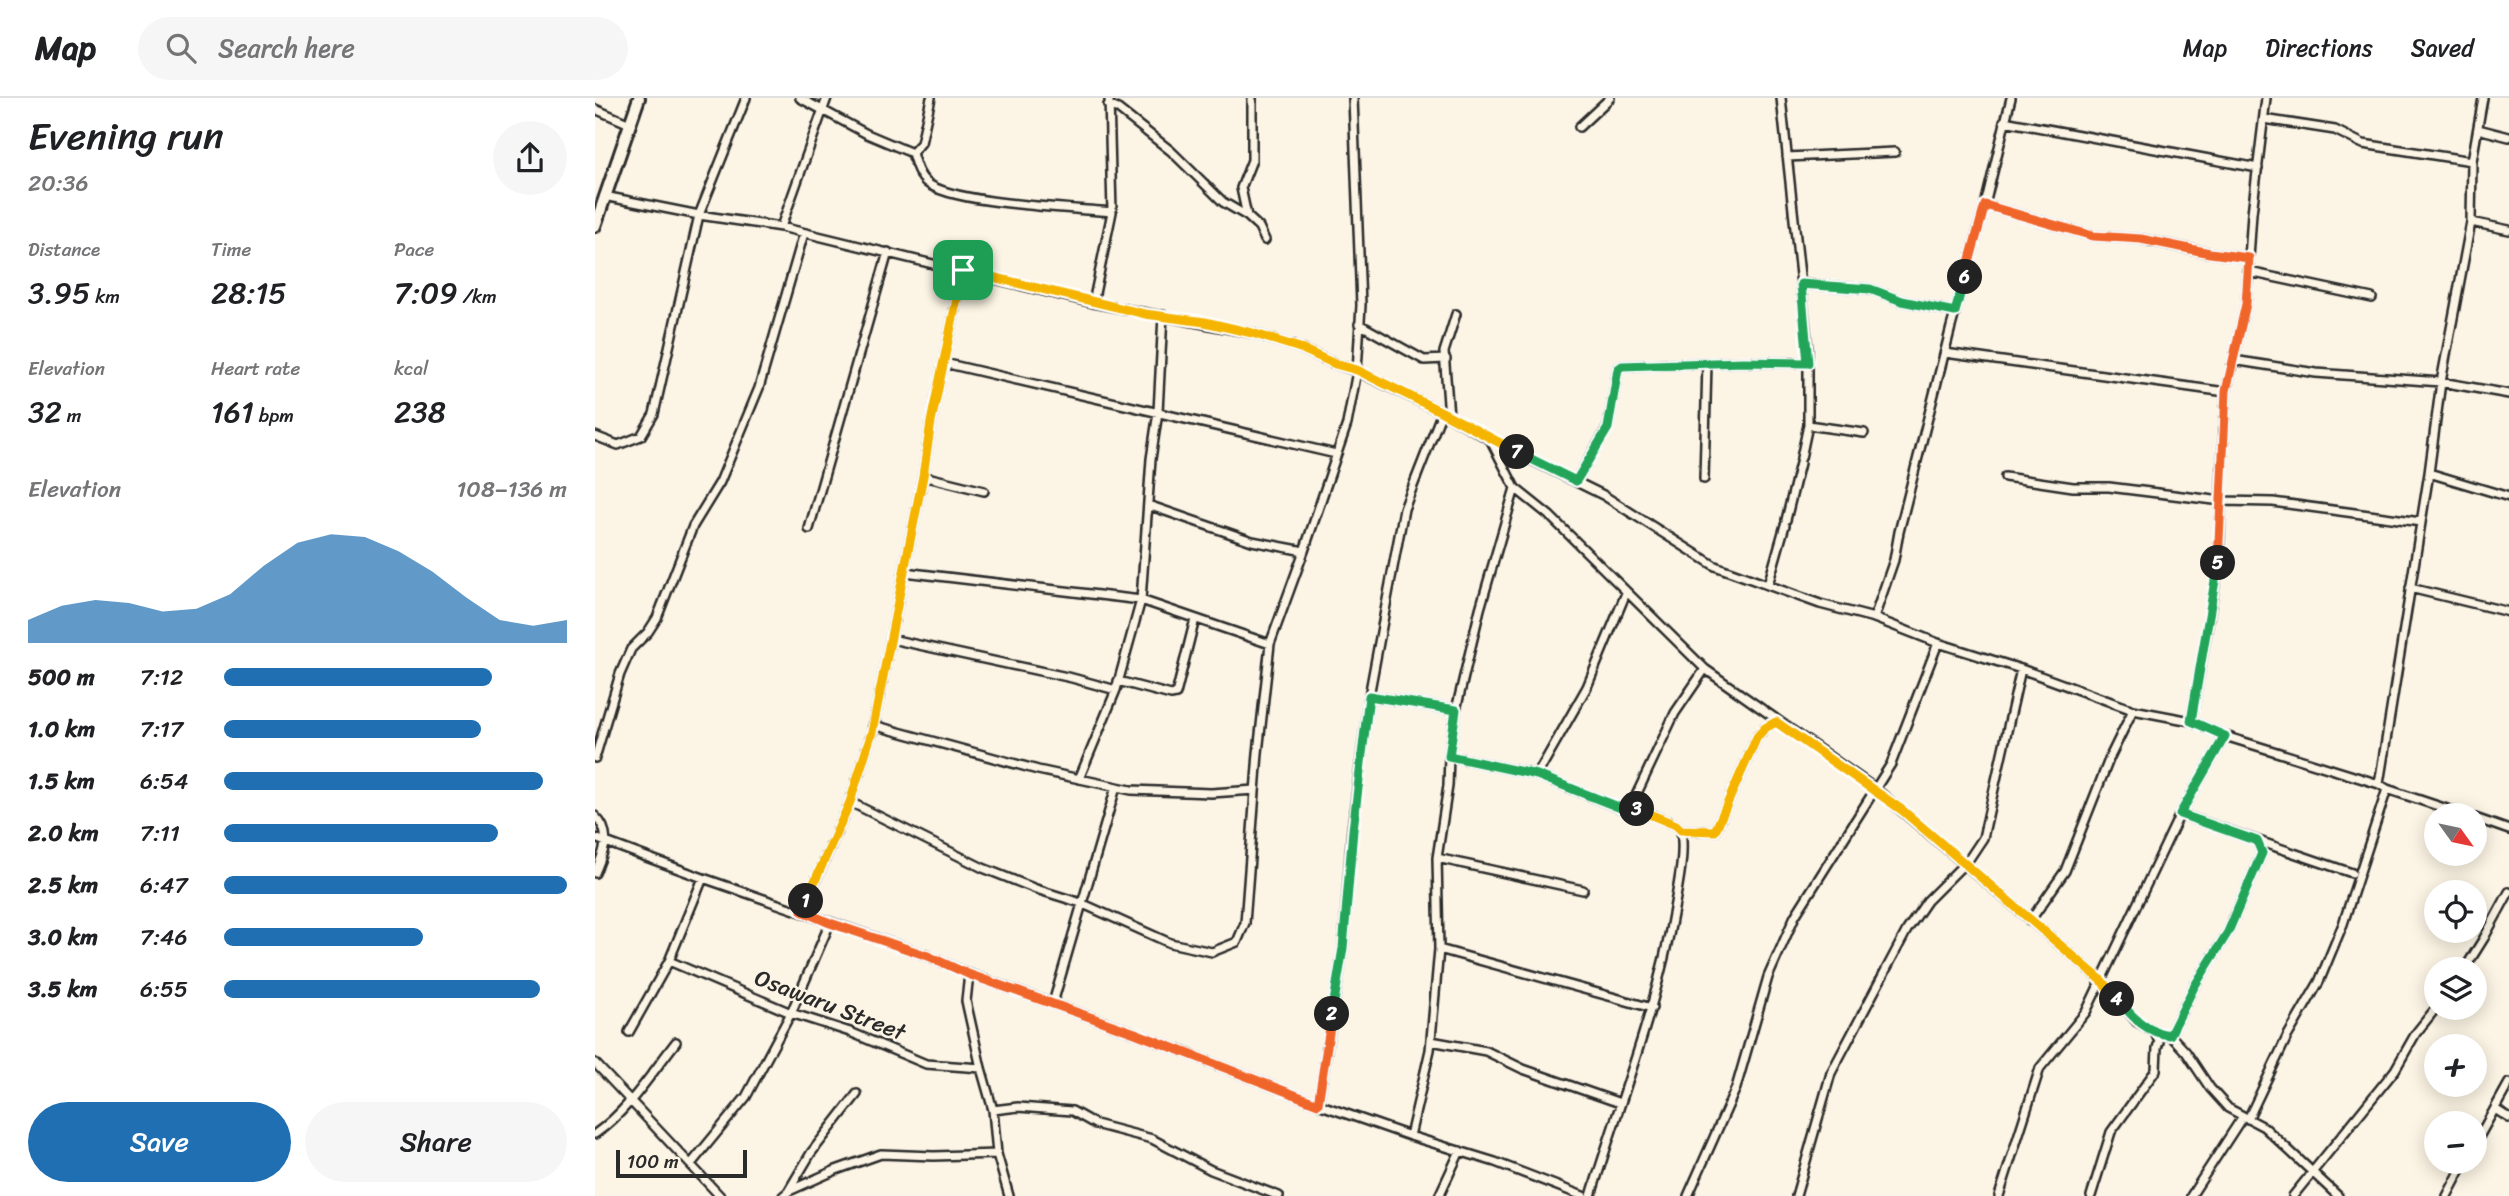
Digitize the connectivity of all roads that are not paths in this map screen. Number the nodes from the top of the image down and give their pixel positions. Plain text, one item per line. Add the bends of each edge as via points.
1 (639, 98) edge
2 (745, 98) edge
3 (800, 98) edge
4 (827, 98) edge
5 (931, 98) edge
6 (1251, 98) edge
7 (1353, 98) edge
8 (1610, 98) edge
9 (1781, 98) edge
10 (2011, 98) edge
11 (2266, 98) edge
12 (2483, 98) edge
13 (1108, 102) edge
14 (595, 109) edge
15 (823, 109) junction
16 (2263, 119) junction
17 (2004, 121) junction
18 (630, 124) junction
19 (1579, 127) dead end
20 (2478, 129) junction
21 (2509, 137) edge
22 (1895, 152) dead end
23 (912, 153) junction
24 (1787, 157) junction
25 (2472, 161) junction
26 (2258, 168) junction
27 (604, 196) junction
28 (1985, 205) junction
29 (1112, 212) junction
30 (699, 215) junction
31 (1247, 216) junction
32 (2471, 222) junction
33 (595, 226) edge
34 (781, 227) junction
35 (2509, 230) edge
36 (804, 233) junction
37 (1265, 240) dead end
38 (888, 252) junction
39 (2249, 258) junction
40 (963, 270) junction
41 (2249, 272) junction
42 (1801, 284) junction
43 (2372, 298) dead end
44 (1093, 303) junction
45 (1955, 312) junction
46 (1456, 314) dead end
47 (1163, 315) junction
48 (1359, 324) junction
49 (1945, 353) junction
50 (1446, 359) junction
51 (2234, 360) junction
52 (944, 363) junction
53 (1707, 363) junction
54 (1808, 363) junction
55 (1357, 370) junction
56 (2441, 382) junction
57 (2226, 391) junction
58 (2509, 394) edge
59 (1159, 412) junction
60 (1445, 414) junction
61 (1808, 425) junction
62 (1864, 433) dead end
63 (595, 436) edge
64 (1491, 440) junction
65 (1336, 454) junction
66 (2429, 473) junction
67 (923, 476) junction
68 (2005, 477) dead end
69 (1704, 479) dead end
70 (1576, 481) junction
71 (1515, 488) junction
72 (983, 491) dead end
73 (2509, 497) edge
74 (2222, 501) junction
75 (1147, 505) junction
76 (2421, 522) junction
77 (809, 529) dead end
78 (1304, 551) junction
79 (904, 572) junction
80 (1768, 585) junction
81 (2410, 588) junction
82 (1626, 593) junction
83 (1141, 600) junction
84 (2509, 612) edge
85 (1874, 618) junction
86 (1195, 619) junction
87 (891, 639) junction
88 (1938, 643) junction
89 (1270, 644) junction
90 (1705, 669) junction
91 (2021, 669) junction
92 (1118, 681) junction
93 (1116, 690) junction
94 (1369, 696) junction
95 (1456, 710) junction
96 (2133, 710) junction
97 (2191, 721) junction
98 (1776, 722) junction
99 (873, 725) junction
100 (2225, 736) junction
101 (1449, 756) junction
102 (595, 758) edge
103 (1537, 775) junction
104 (1079, 779) junction
105 (2379, 784) junction
106 (1116, 787) junction
107 (2387, 789) junction
108 (1255, 790) junction
109 (1877, 790) junction
110 (850, 802) junction
111 (2430, 803) edge
112 (1631, 807) junction
113 (2180, 814) junction
114 (595, 816) edge
115 (2487, 822) edge
116 (1681, 830) junction
117 (2509, 830) edge
118 (595, 838) edge
119 (2257, 841) junction
120 (608, 842) junction
121 (1437, 858) junction
122 (1964, 864) junction
123 (595, 873) edge
124 (2353, 873) dead end
125 (703, 878) junction
126 (1583, 890) dead end
127 (2509, 892) edge
128 (1081, 903) junction
129 (802, 911) junction
130 (2030, 921) junction
131 (830, 923) junction
132 (1439, 949) junction
133 (2472, 957) edge
134 (669, 961) junction
135 (968, 974) junction
136 (2101, 980) junction
137 (1053, 1003) junction
138 (1652, 1008) junction
139 (791, 1013) junction
140 (2426, 1020) edge
141 (629, 1032) dead end
142 (2160, 1034) junction
143 (2170, 1035) junction
144 (1431, 1041) junction
145 (676, 1042) dead end
146 (595, 1063) edge
147 (981, 1068) junction
148 (2509, 1083) edge
149 (857, 1094) dead end
150 (631, 1100) junction
151 (1620, 1102) junction
152 (1318, 1104) junction
153 (993, 1110) junction
154 (2495, 1110) junction
155 (2246, 1117) junction
156 (2509, 1118) edge
157 (2487, 1124) edge
158 (595, 1134) edge
159 (1410, 1136) junction
160 (1459, 1151) junction
161 (997, 1154) junction
162 (691, 1164) junction
163 (2313, 1173) junction
164 (2459, 1174) edge
165 (786, 1193) edge
166 (720, 1196) edge
167 (1009, 1196) edge
168 (1279, 1196) edge
169 (1439, 1196) edge
170 (1583, 1196) edge
171 (1591, 1196) edge
172 (1688, 1196) edge
173 (1796, 1196) edge
174 (1999, 1196) edge
175 (2091, 1196) edge
176 (2191, 1196) edge
177 (2294, 1196) edge
178 (2338, 1196) edge
179 (2447, 1196) edge

1 - 18 street
2 - 30 street
3 - 15 street
4 - 15 street
5 - 23 street via 921,143
6 - 31 street via 1252,160 1241,188
7 - 48 street
8 - 19 street
9 - 24 street
10 - 17 street
11 - 16 street
12 - 20 street
13 - 29 street
13 - 31 street via 1171,151 1223,202
14 - 18 street
15 - 23 street
15 - 34 street
16 - 25 street via 2335,130 2363,144
16 - 26 street
17 - 26 street
17 - 28 street
18 - 27 street
20 - 21 street
20 - 25 street
22 - 24 street
23 - 29 street via 920,176 940,190 996,203
24 - 42 street
25 - 32 street
26 - 39 street
27 - 30 street
27 - 33 street
28 - 39 street via 2093,236 2141,239
28 - 45 street
29 - 44 street
30 - 34 street
30 - 63 street via 654,414 641,436 618,445
31 - 37 street
32 - 35 street
32 - 56 street
34 - 36 street
36 - 38 street
36 - 102 street via 759,388 720,482 693,526 657,618 631,649
38 - 40 street
38 - 77 street
39 - 41 street
40 - 44 street
40 - 52 street
41 - 43 street
41 - 51 street
42 - 45 street via 1870,289
42 - 54 street
44 - 47 street
45 - 49 street
46 - 50 street
47 - 55 street via 1252,333
47 - 59 street
48 - 50 street via 1424,360
48 - 55 street
49 - 57 street
49 - 85 street via 1894,560
50 - 60 street
51 - 56 street via 2316,373
51 - 57 street
52 - 59 street
52 - 67 street
53 - 54 street
53 - 69 street
53 - 70 street via 1618,369 1608,428
54 - 61 street
55 - 60 street
55 - 65 street
56 - 58 street
56 - 66 street
57 - 74 street
59 - 65 street
59 - 75 street
60 - 64 street
60 - 94 street via 1404,509
61 - 62 street
61 - 80 street
64 - 70 street
64 - 71 street
65 - 78 street
66 - 73 street
66 - 76 street
67 - 72 street
67 - 79 street
68 - 74 street
70 - 80 street via 1715,566
71 - 82 street via 1550,516
71 - 95 street
74 - 76 street via 2273,502
74 - 97 street via 2215,584
75 - 78 street via 1252,541
75 - 83 street
76 - 81 street
78 - 89 street
79 - 83 street
79 - 87 street
80 - 85 street
81 - 84 street
81 - 105 street
82 - 90 street
82 - 103 street via 1587,687
83 - 86 street
83 - 92 street
85 - 88 street
86 - 89 street
86 - 92 street via 1176,694
87 - 93 street
87 - 99 street
88 - 91 street
88 - 109 street via 1911,718
89 - 108 street
90 - 98 street
90 - 112 street via 1675,713
91 - 96 street
91 - 122 street via 1983,838
92 - 93 street
93 - 104 street
94 - 95 street
94 - 152 street via 1343,948
95 - 101 street
96 - 97 street
96 - 130 street via 2065,871
97 - 100 street
98 - 109 street
98 - 116 street via 1757,737 1715,831
99 - 104 street
99 - 110 street
100 - 105 street
100 - 113 street
101 - 103 street
101 - 121 street
103 - 112 street via 1621,808
104 - 106 street
105 - 107 street
106 - 108 street via 1211,793
106 - 128 street
107 - 111 street
107 - 155 street via 2329,959
108 - 128 street via 1245,923 1237,942 1212,952 1170,943
109 - 122 street
109 - 172 street via 1795,916 1768,977 1736,1088
110 - 128 street via 983,868
110 - 129 street
112 - 116 street
113 - 119 street
113 - 136 street
114 - 120 street
115 - 117 street
116 - 138 street via 1679,883
118 - 120 street
119 - 124 street
119 - 143 street via 2262,853 2228,932
120 - 123 street
120 - 125 street
121 - 126 street
121 - 132 street
122 - 130 street
122 - 173 street via 1939,887 1907,930 1831,1073
125 - 129 street
125 - 134 street
127 - 133 street
128 - 137 street
129 - 131 street
130 - 136 street
131 - 135 street
131 - 139 street
132 - 138 street
132 - 144 street
134 - 139 street, Osawaru Street
134 - 141 street
135 - 137 street
135 - 147 street via 966,1001
136 - 142 street via 2137,1022
136 - 174 street via 2086,1012 2040,1068
137 - 152 street
138 - 151 street
139 - 147 street, Osawaru Street via 926,1063
139 - 162 street via 745,1097
140 - 163 street via 2395,1070
142 - 143 street
142 - 175 street via 2156,1035 2156,1070 2112,1132
143 - 155 street via 2228,1108
144 - 151 street via 1486,1051 1523,1069
144 - 159 street
145 - 150 street
146 - 150 street
147 - 153 street
148 - 154 street
149 - 165 street
150 - 158 street
150 - 162 street
151 - 171 street
152 - 159 street
153 - 161 street
153 - 168 street via 1072,1111 1095,1124 1152,1139 1211,1170
154 - 156 street
154 - 157 street
155 - 163 street via 2264,1127
155 - 176 street
159 - 160 street
160 - 169 street
160 - 170 street
161 - 165 street via 881,1154
161 - 167 street
162 - 166 street
163 - 177 street
163 - 178 street
164 - 179 street

